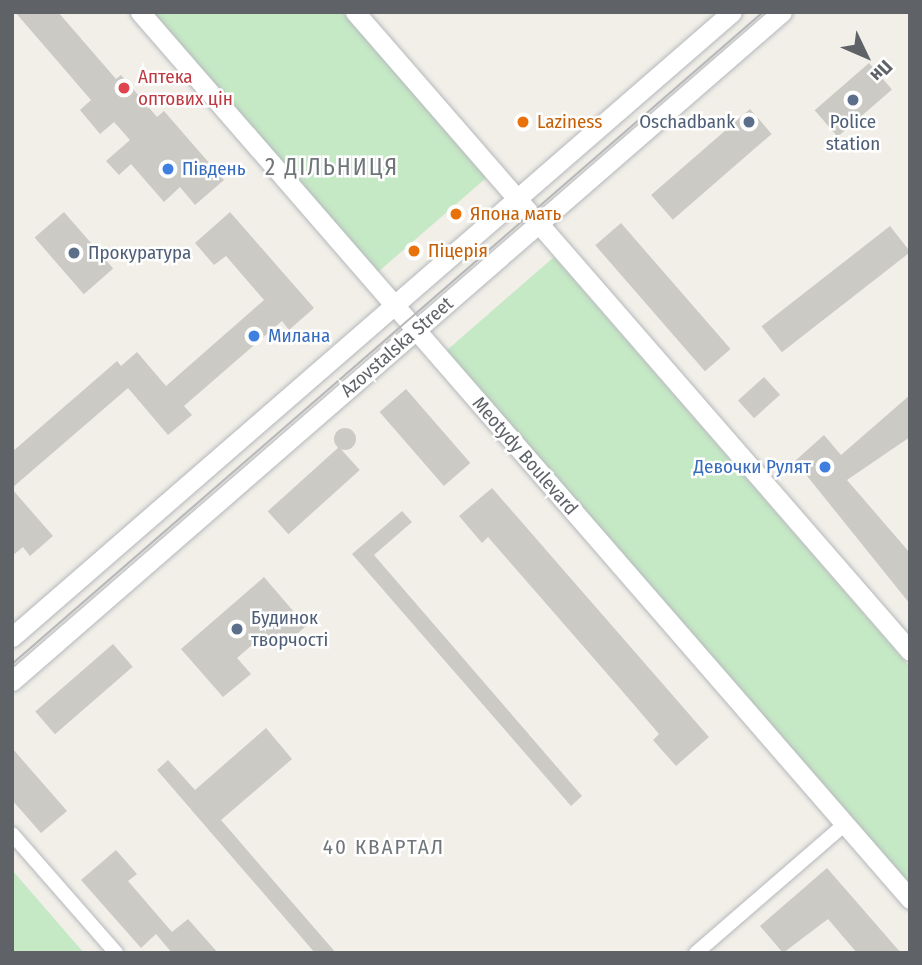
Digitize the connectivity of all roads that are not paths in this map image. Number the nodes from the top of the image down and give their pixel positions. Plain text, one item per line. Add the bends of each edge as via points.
1 (140, 12) edge
2 (355, 12) edge
3 (732, 12) edge
4 (782, 12) edge
5 (517, 199) junction
6 (538, 224) junction
7 (394, 305) junction
8 (416, 331) junction
9 (12, 636) edge
10 (910, 652) edge
11 (12, 681) edge
12 (845, 824) junction
13 (12, 834) edge
14 (910, 899) edge
15 (116, 953) edge
16 (696, 953) edge

1 - 7 street, Meotydy Boulevard
2 - 5 street
3 - 5 street, Azovstalska Street
4 - 6 street, Azovstalska Street
5 - 6 street
5 - 7 street, Azovstalska Street
6 - 8 street, Azovstalska Street
6 - 10 street
7 - 8 street, Meotydy Boulevard
7 - 9 street, Azovstalska Street
8 - 11 street, Azovstalska Street
8 - 12 street, Meotydy Boulevard
12 - 14 street, Meotydy Boulevard
12 - 16 street
13 - 15 street

